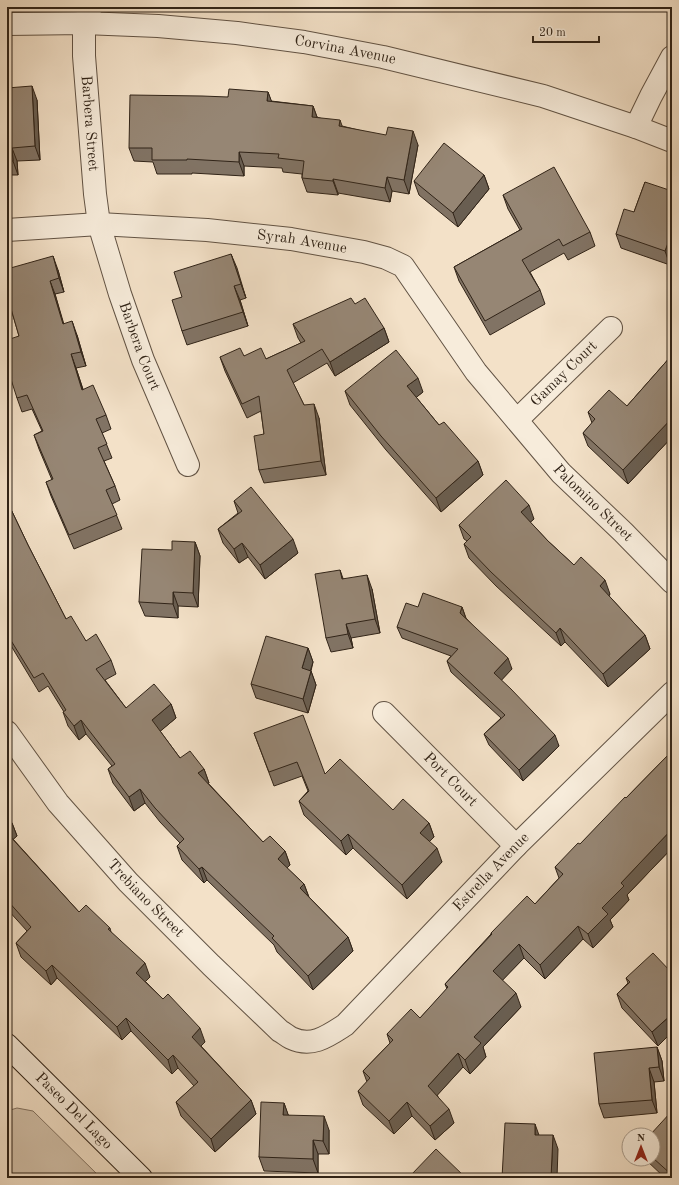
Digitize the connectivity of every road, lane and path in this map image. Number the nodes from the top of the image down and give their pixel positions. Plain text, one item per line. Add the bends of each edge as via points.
1 (84, 12) edge
2 (7, 24) edge
3 (672, 57) edge
4 (636, 127) junction
5 (672, 141) edge
6 (99, 224) junction
7 (7, 230) edge
8 (611, 328) dead end
9 (517, 420) junction
10 (188, 465) dead end
11 (672, 582) edge
12 (672, 693) edge
13 (384, 713) dead end
14 (7, 732) edge
15 (516, 846) junction
16 (306, 1042) joint
17 (8, 1048) edge
18 (141, 1178) edge

1 - 2 street, Corvina Avenue
1 - 4 street, Corvina Avenue via 158,26 237,32 304,42 384,57 543,96
1 - 6 street, Barbera Street via 84,56
3 - 4 street
4 - 5 street, Corvina Avenue
6 - 7 street, Syrah Avenue
6 - 9 street, Syrah Avenue via 208,230 292,239 364,252 403,266 476,372
6 - 10 street, Barbera Court via 141,352
8 - 9 street, Gamay Court
9 - 11 street, Palomino Street via 561,473
12 - 15 street, Estrella Avenue
13 - 15 street, Port Court
14 - 16 street, Trebiano Street via 58,803 128,882 280,1031
15 - 16 street, Estrella Avenue via 345,1025 324,1038
17 - 18 street, Paseo Del Lago

